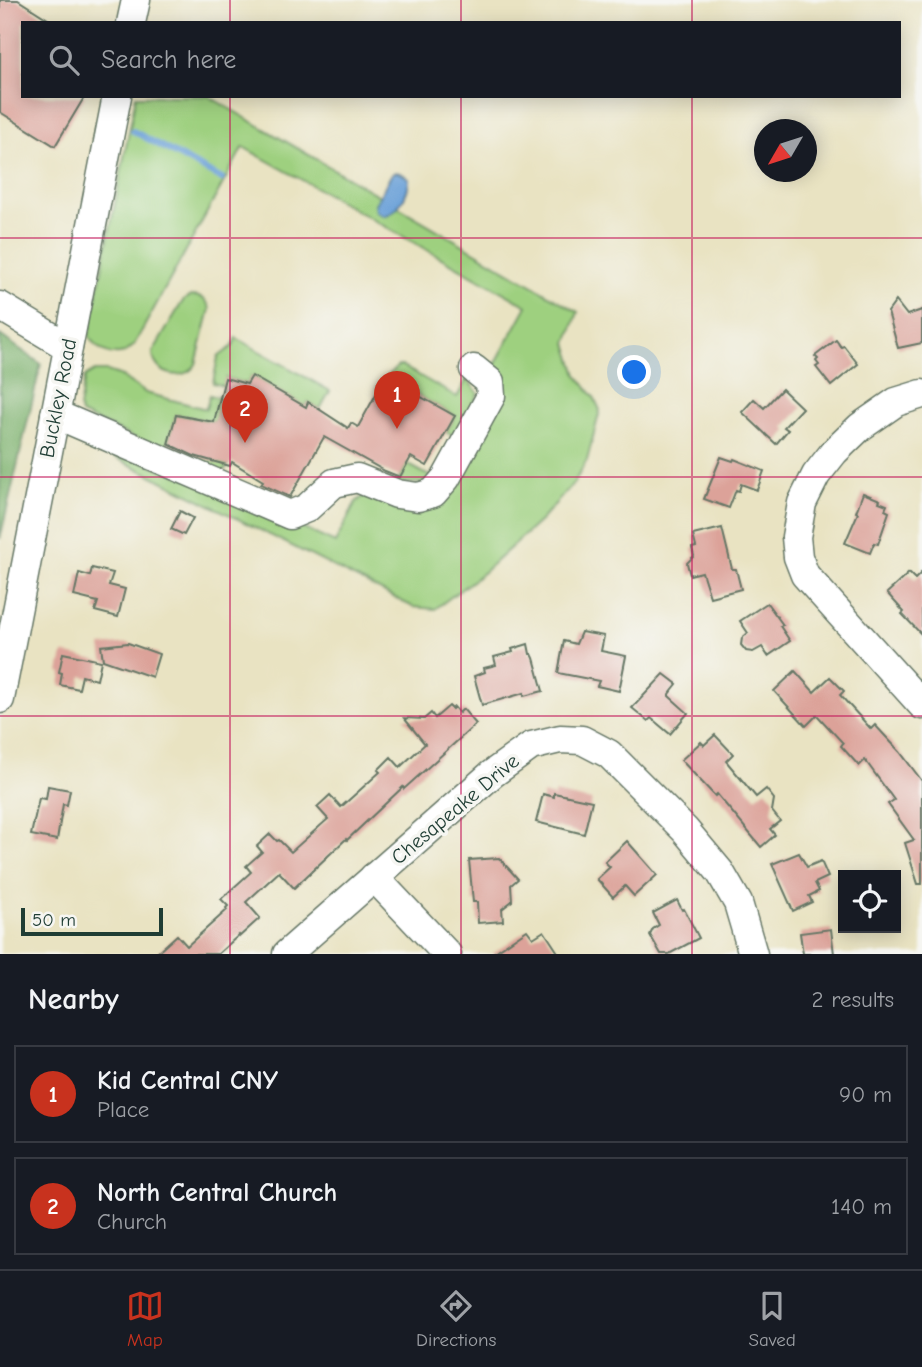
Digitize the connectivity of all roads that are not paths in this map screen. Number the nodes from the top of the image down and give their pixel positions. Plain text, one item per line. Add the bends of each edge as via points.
1 (136, 0) edge
2 (131, 21) edge
3 (117, 98) edge
4 (0, 306) edge
5 (68, 348) junction
6 (474, 369) dead end
7 (922, 394) edge
8 (55, 414) junction
9 (0, 699) edge
10 (922, 705) edge
11 (374, 877) junction
12 (287, 954) edge
13 (447, 954) edge
14 (752, 954) edge

1 - 2 street
3 - 5 street, Buckley Road
4 - 5 street
5 - 8 street, Buckley Road
6 - 8 street via 490,382 491,396 433,493 418,497 397,494 357,478 334,483 307,508 290,515
7 - 10 street via 896,402 834,452 802,503 796,537 805,575
8 - 9 street, Buckley Road
11 - 12 street, Chesapeake Drive
11 - 13 street
11 - 14 street, Chesapeake Drive via 531,746 560,738 582,740 609,754 720,872 738,903

